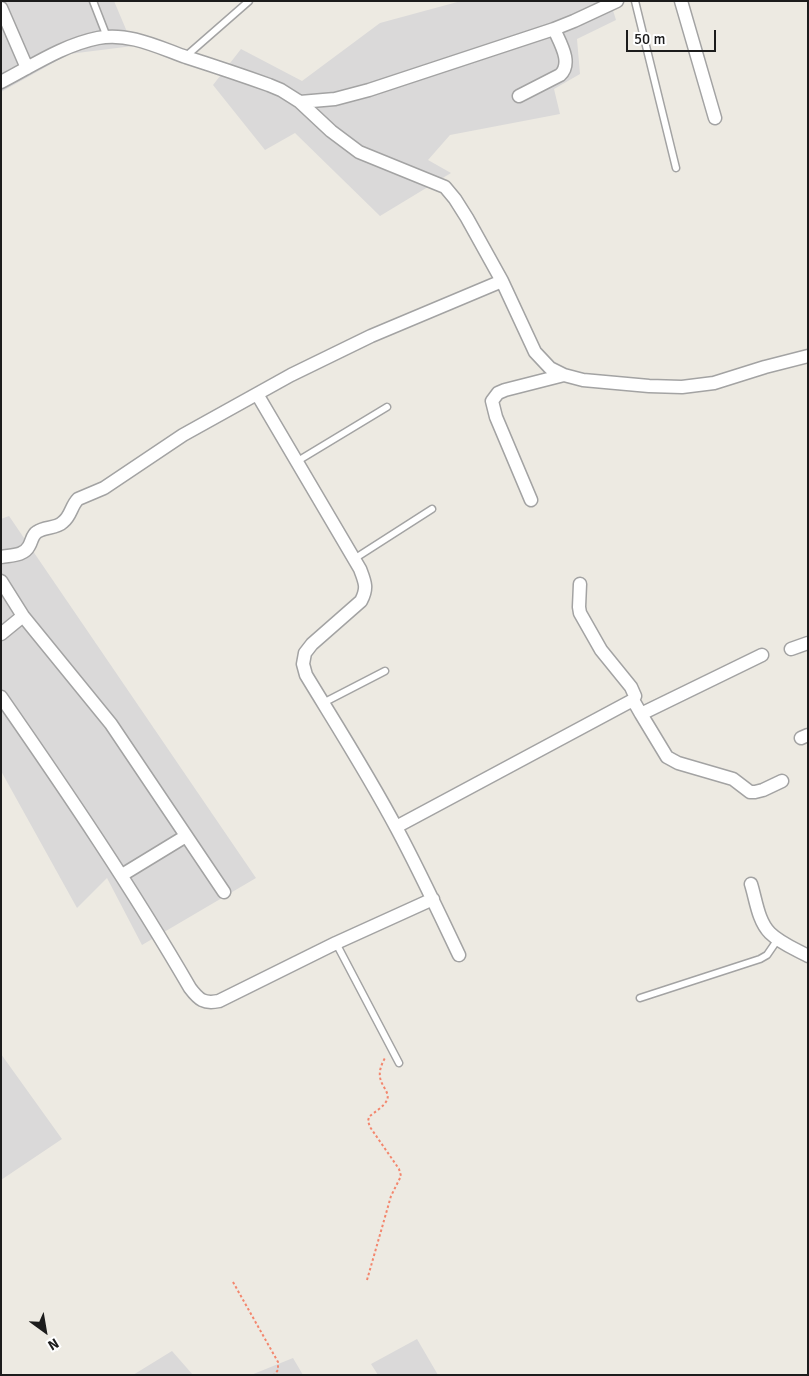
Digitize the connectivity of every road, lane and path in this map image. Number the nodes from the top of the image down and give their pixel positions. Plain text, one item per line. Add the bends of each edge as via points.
1 (92, 1) edge
2 (249, 1) edge
3 (617, 1) edge
4 (635, 1) edge
5 (681, 1) edge
6 (1, 8) edge
7 (554, 29) junction
8 (107, 37) junction
9 (185, 56) junction
10 (27, 68) junction
11 (1, 82) edge
12 (519, 96) dead end
13 (300, 102) junction
14 (715, 118) dead end
15 (676, 168) dead end
16 (502, 281) junction
17 (808, 356) edge
18 (564, 374) junction
19 (257, 394) junction
20 (387, 407) dead end
21 (296, 462) junction
22 (531, 500) dead end
23 (432, 509) dead end
24 (1, 558) edge
25 (354, 559) junction
26 (1, 581) edge
27 (580, 584) dead end
28 (24, 616) junction
29 (1, 634) edge
30 (808, 643) edge
31 (791, 649) dead end
32 (762, 655) dead end
33 (385, 671) dead end
34 (1, 697) edge
35 (633, 700) junction
36 (323, 703) junction
37 (641, 714) junction
38 (782, 781) dead end
39 (396, 827) junction
40 (186, 836) junction
41 (122, 875) junction
42 (751, 884) dead end
43 (224, 892) dead end
44 (433, 900) junction
45 (778, 939) junction
46 (336, 943) junction
47 (459, 955) dead end
48 (808, 956) edge
49 (640, 998) dead end
50 (390, 1047) junction
51 (399, 1063) dead end
52 (366, 1280) dead end
53 (233, 1282) dead end
54 (274, 1375) edge

1 - 8 lane
2 - 9 lane
3 - 7 street
4 - 15 lane
5 - 14 street
6 - 10 street
7 - 12 street via 566,60 564,71
7 - 13 street via 369,90 335,99
8 - 9 street via 140,40
8 - 10 street via 72,46
9 - 13 street via 269,85
10 - 11 street
13 - 16 street via 359,152 445,188 464,212
16 - 18 street via 535,352 550,368
16 - 19 street via 371,336
17 - 18 street via 714,383 682,387 583,380
18 - 22 street via 505,390 492,401
19 - 21 street
19 - 24 street via 183,435 104,488 78,499 64,522 36,532 29,547 21,554
20 - 21 lane
21 - 25 street
23 - 25 lane
25 - 36 street via 365,581 366,592 361,602 305,653 306,675
26 - 28 street
27 - 35 street via 580,613 601,650 631,688 635,696
28 - 29 street
28 - 40 street via 111,724
30 - 31 street
32 - 37 street
33 - 36 lane
34 - 41 street
35 - 37 street
35 - 39 street
36 - 39 street
37 - 38 street via 667,757 678,763 733,778 750,792
39 - 44 street
40 - 41 street
40 - 43 street
41 - 46 street via 190,988 202,1001 219,1001
42 - 45 street via 763,923
44 - 46 street
44 - 47 street
45 - 48 street
45 - 49 lane via 767,955 760,959
46 - 50 lane
50 - 51 lane
50 - 52 path via 380,1074 388,1098 368,1121 401,1176 391,1196
53 - 54 path via 278,1362

